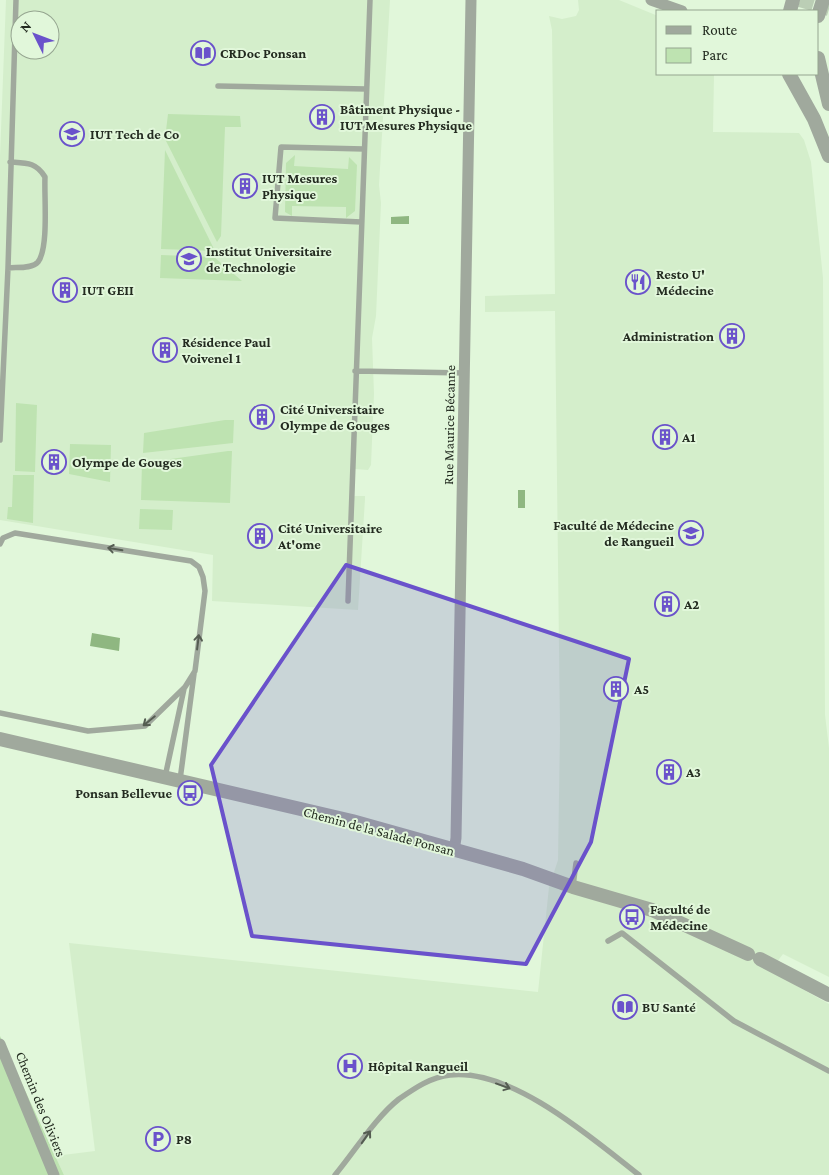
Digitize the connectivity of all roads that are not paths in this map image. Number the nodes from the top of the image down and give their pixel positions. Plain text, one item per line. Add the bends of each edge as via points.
1 (16, 0) edge
2 (370, 0) edge
3 (471, 0) edge
4 (651, 0) edge
5 (823, 0) edge
6 (679, 10) edge
7 (819, 13) edge
8 (821, 67) edge
9 (790, 75) edge
10 (218, 86) dead end
11 (366, 89) junction
12 (829, 104) edge
13 (364, 149) junction
14 (829, 156) edge
15 (10, 162) junction
16 (361, 222) junction
17 (8, 268) junction
18 (355, 371) junction
19 (465, 373) junction
20 (0, 440) edge
21 (0, 530) edge
22 (1, 541) edge
23 (348, 601) dead end
24 (195, 671) junction
25 (184, 687) junction
26 (0, 713) edge
27 (0, 739) edge
28 (165, 777) junction
29 (180, 780) junction
30 (454, 851) junction
31 (576, 863) dead end
32 (573, 887) junction
33 (608, 941) dead end
34 (829, 995) edge
35 (0, 1044) edge
36 (829, 1071) edge
37 (54, 1175) edge
38 (335, 1175) edge
39 (639, 1175) edge

1 - 15 lane
2 - 11 lane
3 - 19 street, Rue Maurice Bécanne
4 - 6 street
5 - 7 street
8 - 12 street
9 - 14 street via 814,119
10 - 11 lane
11 - 13 lane
13 - 16 lane
13 - 16 lane via 281,147 275,218
15 - 17 lane
15 - 17 lane via 33,163 45,177 44,250 38,262 31,266
16 - 18 lane
17 - 20 lane
18 - 19 lane
18 - 23 lane
19 - 30 street, Rue Maurice Bécanne
21 - 22 lane
24 -> 22 lane via 205,591 199,567 191,562 15,533
24 - 25 lane
24 - 29 lane
25 -> 26 lane via 145,726 88,731
25 - 28 lane
27 - 28 street, Chemin de la Salade Ponsan
28 - 29 street, Chemin de la Salade Ponsan
29 - 30 street, Chemin de la Salade Ponsan via 352,821
30 - 32 street, Chemin de la Salade Ponsan via 523,869
31 - 32 lane
32 - 34 street, Chemin de la Salade Ponsan via 652,910
33 - 36 lane via 622,932 734,1021
35 - 37 street, Chemin des Oliviers
38 -> 39 lane via 377,1121 398,1100 430,1080 451,1075 476,1076 537,1100

